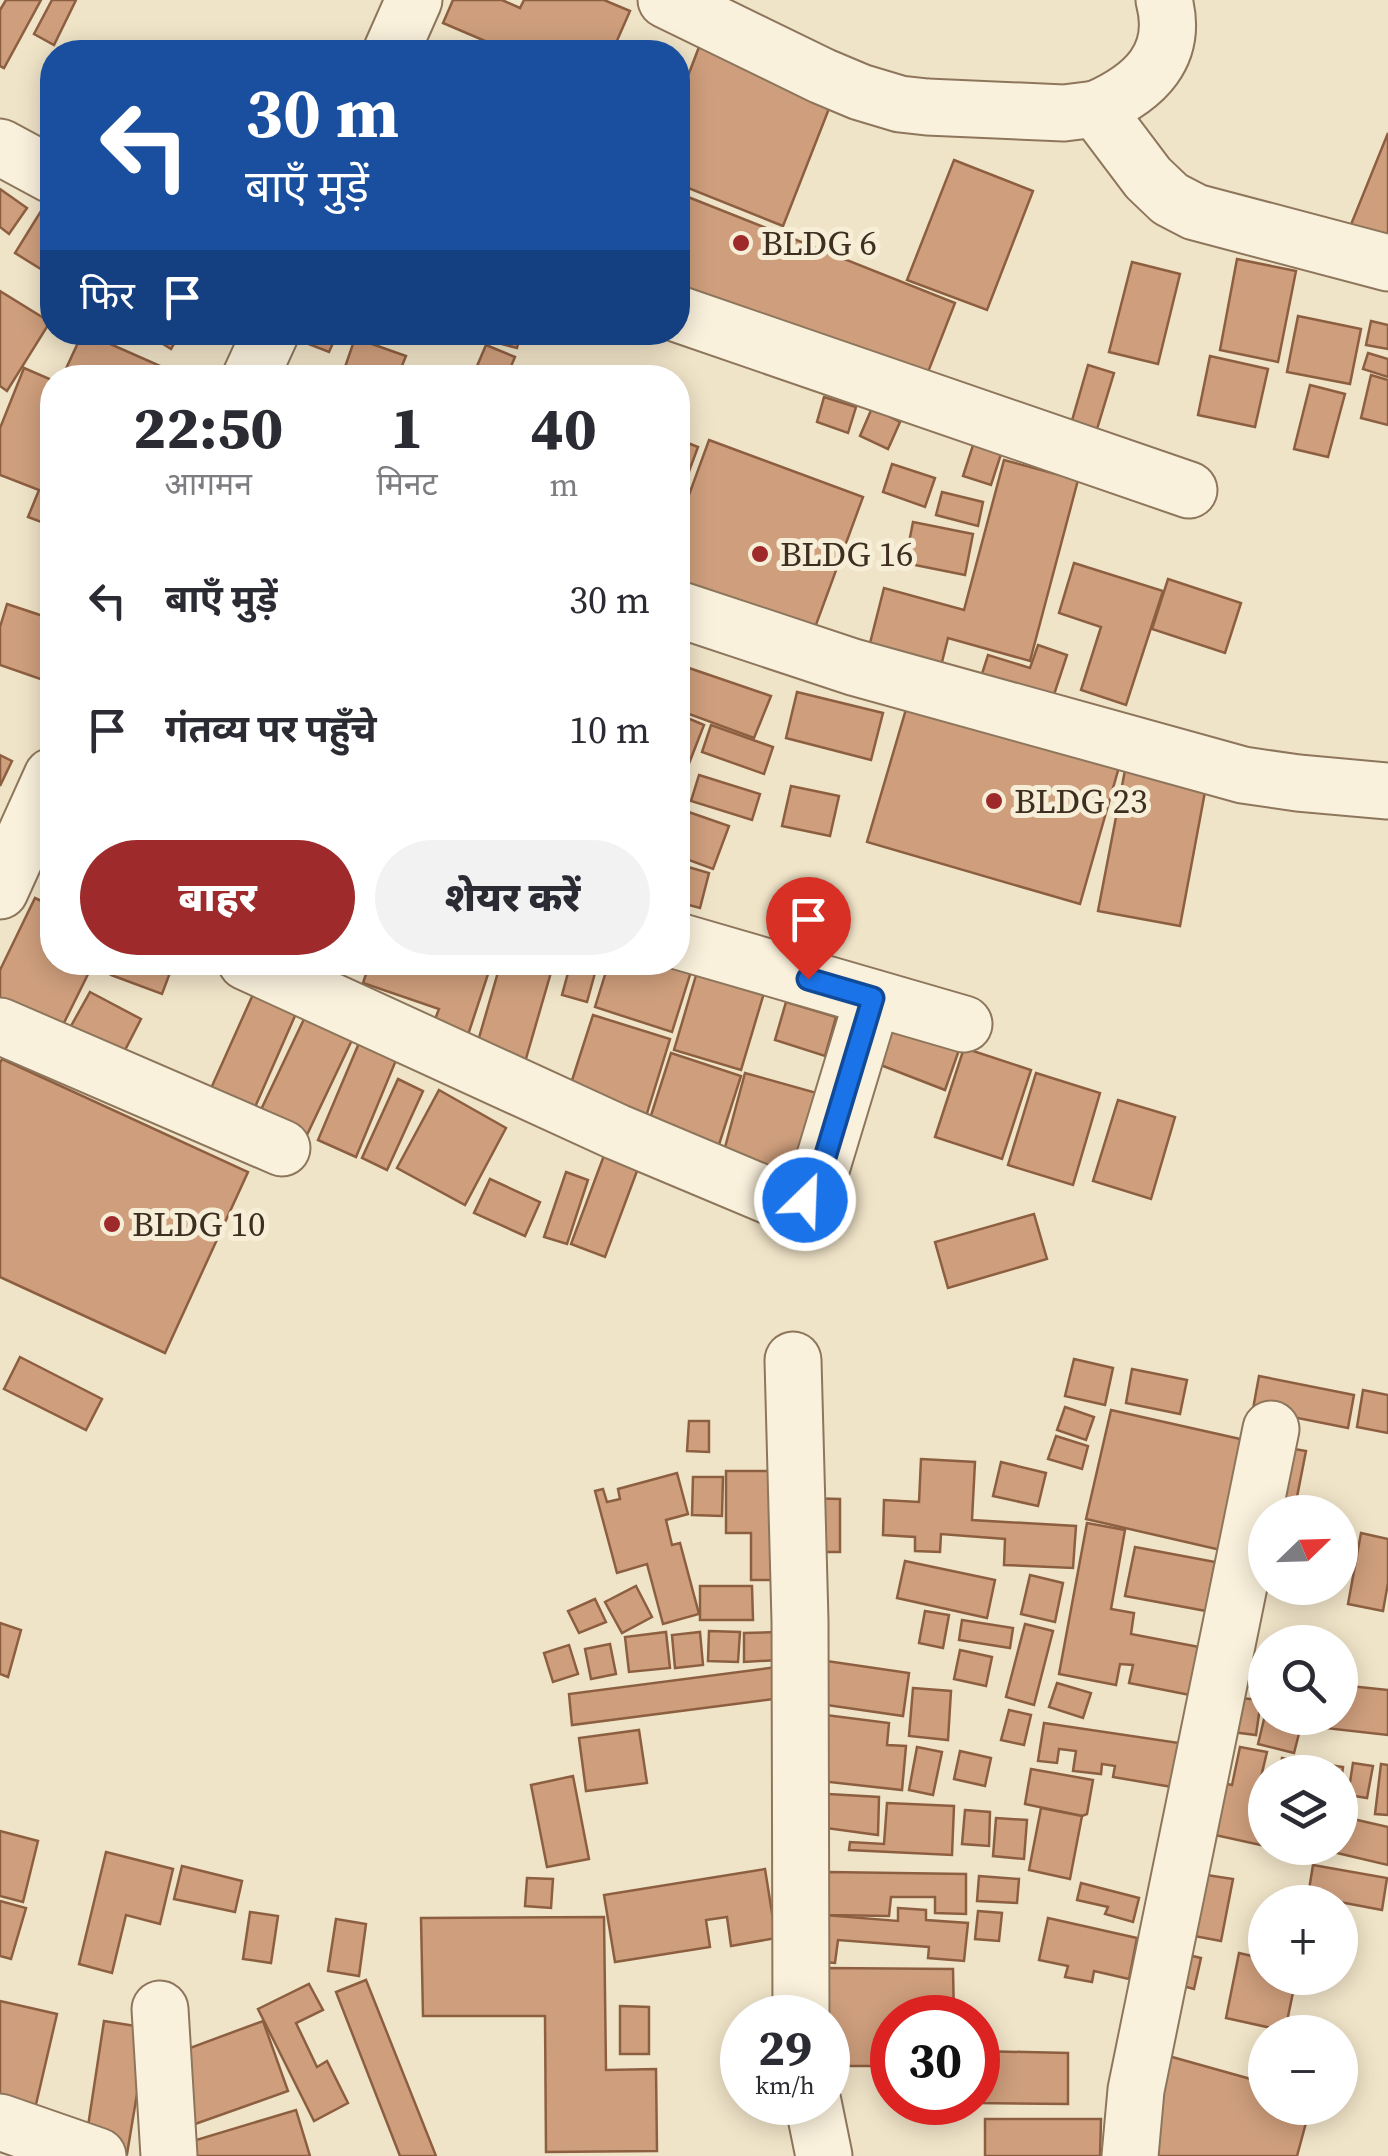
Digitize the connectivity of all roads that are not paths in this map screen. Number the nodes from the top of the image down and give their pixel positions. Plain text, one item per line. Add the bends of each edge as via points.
1 (414, 0) edge
2 (666, 0) edge
3 (1164, 0) edge
4 (396, 40) edge
5 (1096, 109) junction
6 (0, 147) edge
7 (40, 169) edge
8 (1388, 263) edge
9 (690, 318) edge
10 (1189, 490) dead end
11 (690, 613) edge
12 (1388, 792) edge
13 (40, 817) edge
14 (23, 874) edge
15 (690, 945) edge
16 (274, 975) edge
17 (873, 998) junction
18 (964, 1024) dead end
19 (0, 1026) edge
20 (282, 1148) dead end
21 (793, 1360) dead end
22 (1270, 1430) dead end
23 (801, 1995) edge
24 (160, 2009) dead end
25 (0, 2122) edge
26 (818, 2125) edge
27 (98, 2156) edge
28 (170, 2156) edge
29 (824, 2156) edge
30 (1130, 2156) edge

1 - 4 street
2 - 5 street via 822,76 900,104
3 - 5 street via 1165,52 1142,82
5 - 8 street via 1148,178 1194,212
6 - 7 street
9 - 10 street
11 - 12 street via 853,667 1243,775
13 - 14 street
15 - 17 street
16 - 17 street via 786,1203 805,1200 817,1184
17 - 18 street
19 - 20 street
21 - 23 street
22 - 30 street via 1136,2090
24 - 28 street
25 - 27 street
26 - 29 street

